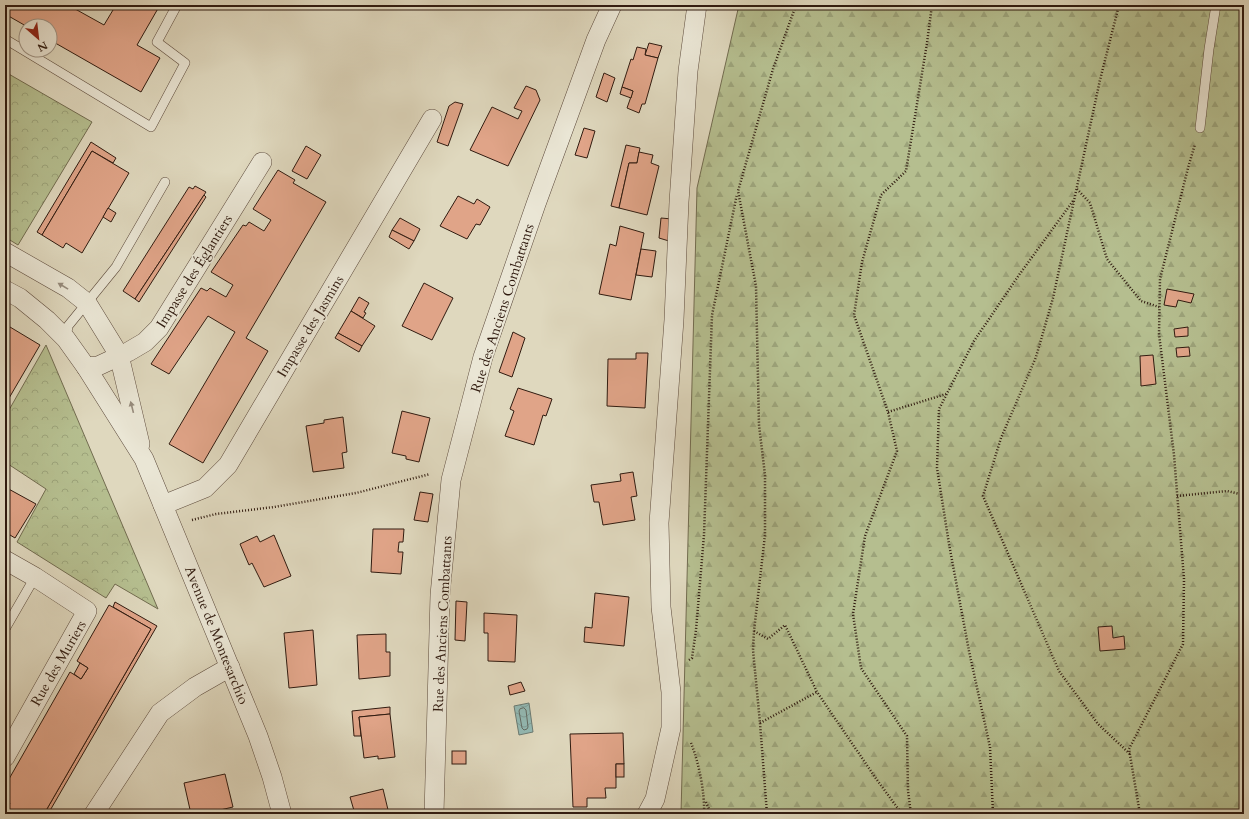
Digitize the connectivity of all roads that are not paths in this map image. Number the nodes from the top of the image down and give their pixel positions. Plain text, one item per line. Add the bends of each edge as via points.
1 (176, 5) edge
2 (612, 5) edge
3 (697, 5) edge
4 (1216, 5) edge
5 (5, 39) edge
6 (432, 119) dead end
7 (1200, 128) road end
8 (262, 162) dead end
9 (165, 182) dead end
10 (5, 252) edge
11 (5, 290) edge
12 (87, 303) junction
13 (66, 339) junction
14 (119, 355) junction
15 (86, 367) junction
16 (144, 459) junction
17 (163, 505) junction
18 (5, 560) edge
19 (35, 577) junction
20 (5, 629) edge
21 (230, 667) junction
22 (5, 757) edge
23 (94, 814) edge
24 (282, 814) edge
25 (434, 814) edge
26 (648, 814) edge

1 - 5 lane via 157,42 185,63 151,127
2 - 25 street, Rue des Anciens Combattants via 536,204 483,356 451,480 440,595
3 - 26 street via 688,71 659,523 661,607 671,692 671,728 655,799
4 - 7 lane
6 - 17 street, Impasse des Jasmins via 228,465 205,488
8 - 14 street, Impasse des Églantiers via 159,328 144,342
9 - 12 lane via 116,268
12 -> 10 street, Avenue de Montesarchio via 68,288
11 - 13 street, Avenue de Montesarchio via 20,298
12 - 13 lane via 68,326
12 - 14 street, Avenue de Montesarchio
13 - 15 street, Avenue de Montesarchio
14 - 15 street, Impasse des Églantiers via 98,366
16 -> 14 street, Avenue de Montesarchio
15 - 16 street, Avenue de Montesarchio
16 - 17 street, Avenue de Montesarchio
17 - 21 street, Avenue de Montesarchio
18 - 19 street, Rue des Muriers
19 - 20 lane
19 - 22 street, Rue des Muriers via 87,611
21 - 23 street via 195,687 160,713
21 - 24 street, Avenue de Montesarchio via 258,736

